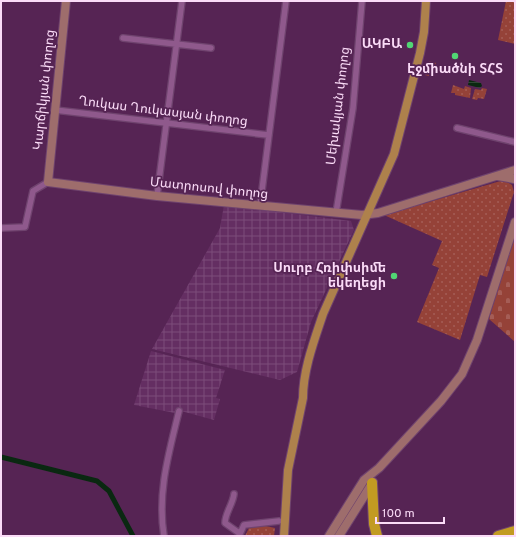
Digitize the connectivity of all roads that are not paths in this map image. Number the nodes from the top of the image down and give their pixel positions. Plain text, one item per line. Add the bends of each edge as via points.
1 (66, 1) edge
2 (182, 1) edge
3 (286, 1) edge
4 (362, 1) edge
5 (426, 1) edge
6 (123, 38) dead end
7 (176, 45) junction
8 (212, 48) dead end
9 (55, 110) junction
10 (166, 124) junction
11 (457, 128) dead end
12 (268, 135) junction
13 (515, 142) edge
14 (515, 170) edge
15 (498, 176) junction
16 (515, 179) edge
17 (48, 182) junction
18 (157, 196) junction
19 (260, 206) junction
20 (336, 213) junction
21 (368, 214) junction
22 (515, 222) edge
23 (1, 228) edge
24 (303, 386) junction
25 (178, 411) dead end
26 (379, 468) junction
27 (372, 483) junction
28 (234, 494) dead end
29 (279, 521) junction
30 (515, 531) edge
31 (239, 535) edge
32 (164, 536) edge
33 (278, 536) edge
34 (284, 536) edge
35 (329, 536) edge
36 (338, 536) edge
37 (377, 536) edge
38 (498, 536) edge

1 - 9 street, Կարճիկյան փողոց
2 - 7 street
3 - 12 street
4 - 20 street, Մեխակյան փողոց via 353,108
5 - 21 main road via 420,53 398,141 386,176
6 - 7 street
7 - 8 street
7 - 10 street
9 - 10 street, Ղուկաս Ղուկասյան փողոց
9 - 17 street, Կարճիկյան փողոց
10 - 12 street, Ղուկաս Ղուկասյան փողոց
10 - 18 street
11 - 13 street
12 - 19 street
14 - 15 street, Մատրոսով փողոց
14 - 16 street
15 - 16 street
15 - 21 street, Մատրոսով փողոց
17 - 18 street, Մատրոսով փողոց
17 - 23 street via 33,191 25,227
18 - 19 street, Մատրոսով փողոց
19 - 20 street, Մատրոսով փողոց
20 - 21 street, Մատրոսով փողոց
21 - 24 main road via 323,314
22 - 26 street via 477,340 462,374 441,401
24 - 29 main road via 287,449
24 - 34 main road via 303,398 288,470
25 - 32 street via 163,480 161,506
26 - 27 street
26 - 35 street via 364,480
27 - 36 street
27 - 37 highway
28 - 31 street via 225,523
29 - 31 street via 244,525
29 - 33 main road
30 - 38 highway

